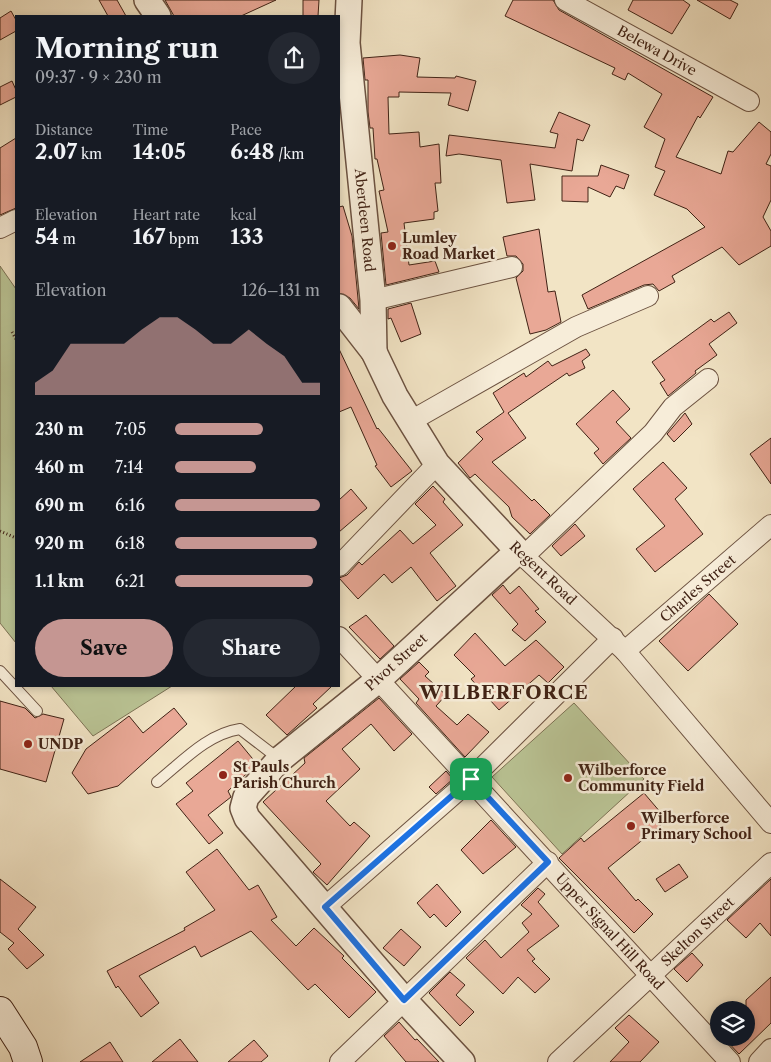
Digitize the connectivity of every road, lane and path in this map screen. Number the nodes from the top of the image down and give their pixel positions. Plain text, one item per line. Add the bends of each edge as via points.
1 (147, 0) edge
2 (349, 0) edge
3 (565, 0) edge
4 (157, 15) edge
5 (343, 44) edge
6 (749, 101) dead end
7 (15, 220) edge
8 (0, 228) edge
9 (512, 267) dead end
10 (648, 296) dead end
11 (373, 300) junction
12 (340, 309) edge
13 (12, 332) dead end
14 (15, 336) edge
15 (374, 352) junction
16 (708, 379) dead end
17 (409, 422) junction
18 (437, 464) junction
19 (771, 525) edge
20 (0, 531) edge
21 (15, 538) edge
22 (521, 554) junction
23 (340, 565) edge
24 (340, 638) edge
25 (619, 645) junction
26 (0, 671) edge
27 (378, 680) junction
28 (37, 711) dead end
29 (279, 760) junction
30 (471, 779) junction
31 (157, 782) dead end
32 (771, 823) edge
33 (548, 862) junction
34 (771, 863) edge
35 (325, 907) junction
36 (650, 976) junction
37 (404, 1000) junction
38 (0, 1011) edge
39 (771, 1049) edge
40 (28, 1062) edge
41 (340, 1062) edge
42 (462, 1062) edge
43 (558, 1062) edge
44 (730, 1062) edge
45 (759, 1062) edge

1 - 4 street
2 - 5 street, Aberdeen Road
3 - 6 street, Belewa Drive
5 - 11 street, Aberdeen Road
7 - 8 street
9 - 11 street
10 - 17 street via 576,327
11 - 15 street, Aberdeen Road
12 - 15 street, Regent Road
13 - 14 path
15 - 17 street, Regent Road
16 - 22 street via 673,406 653,433
17 - 18 street, Regent Road
18 - 22 street, Regent Road
18 - 23 street
19 - 25 street, Charles Street
20 - 21 path
22 - 25 street, Regent Road
22 - 27 street, Pivot Street
24 - 27 street, Upper Signal Hill Road
25 - 30 street, Charles Street
25 - 32 street, Regent Road
26 - 28 lane
27 - 29 street, Pivot Street
27 - 30 street, Upper Signal Hill Road
29 - 31 lane via 240,729 210,739
29 - 35 street, Pivot Street via 246,797 243,808 246,818
30 - 33 street, Upper Signal Hill Road
30 - 35 street, Charles Street
33 - 36 street, Upper Signal Hill Road
33 - 37 street
34 - 36 street, Skelton Street
35 - 37 street
36 - 43 street, Skelton Street
36 - 44 street, Upper Signal Hill Road
37 - 41 street
37 - 42 street
38 - 40 main road via 23,1047
39 - 45 street

